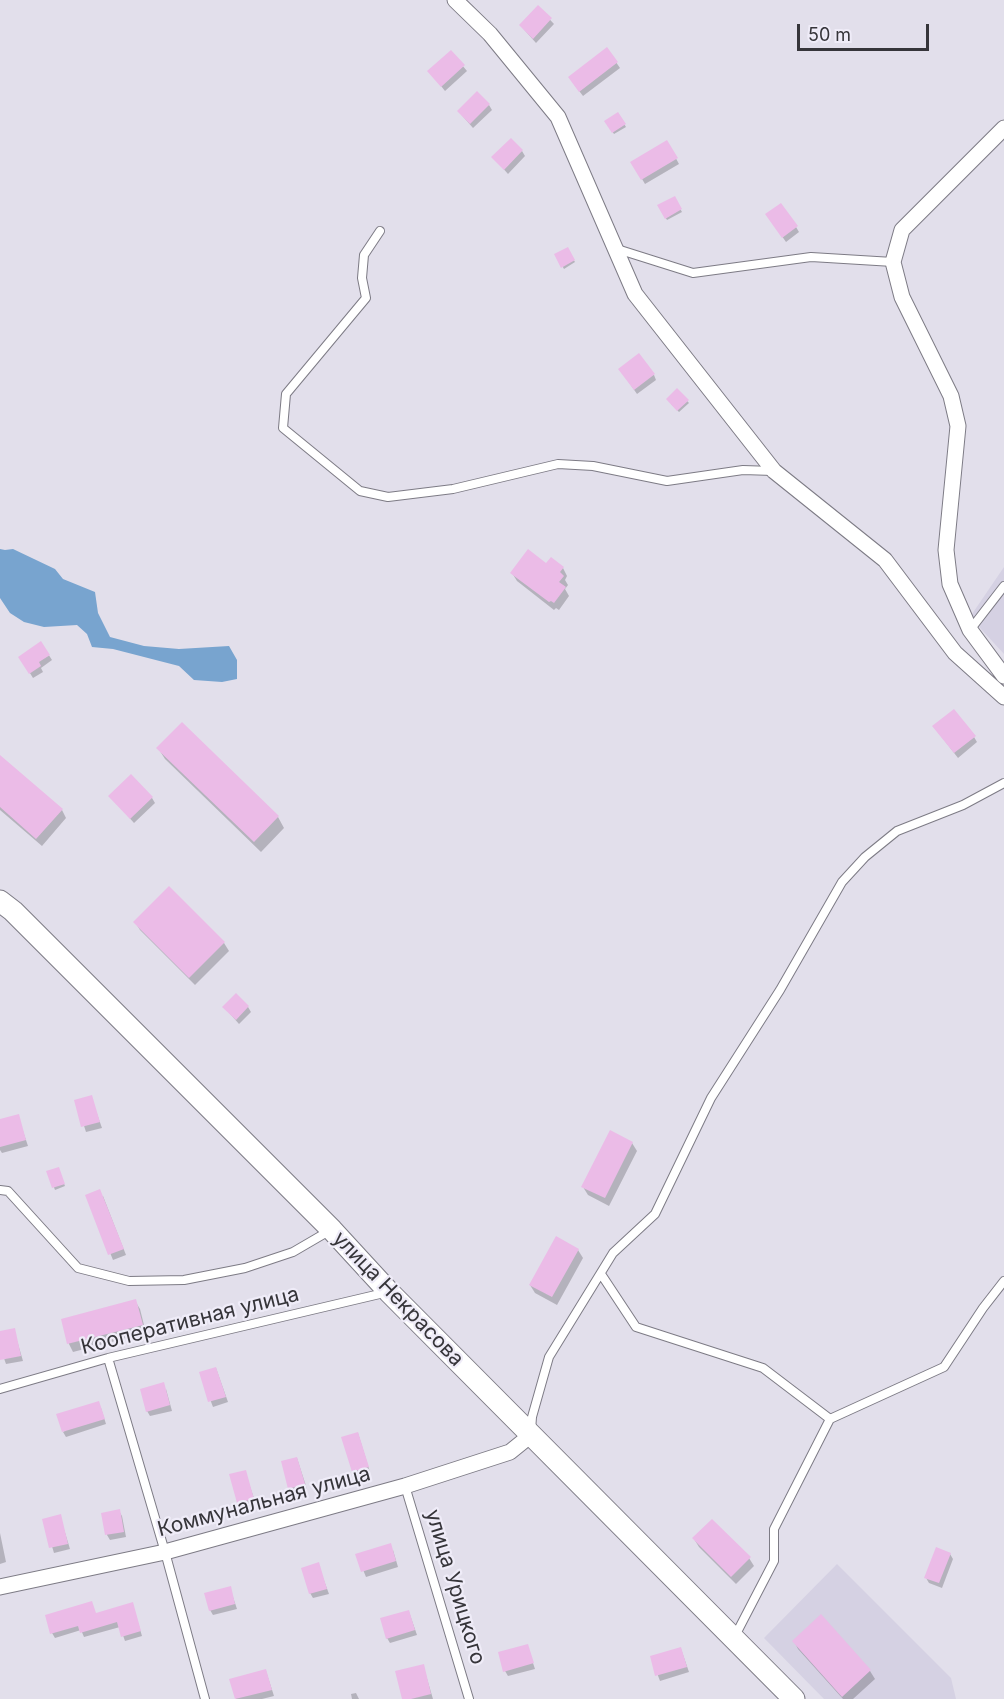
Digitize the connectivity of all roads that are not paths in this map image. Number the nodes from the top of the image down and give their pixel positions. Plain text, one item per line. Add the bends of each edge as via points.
1 (454, 0) edge
2 (1004, 128) edge
3 (380, 231) dead end
4 (615, 248) junction
5 (892, 262) junction
6 (774, 471) junction
7 (1004, 586) edge
8 (970, 630) junction
9 (1004, 676) edge
10 (1004, 697) edge
11 (1004, 783) edge
12 (0, 901) edge
13 (0, 1190) edge
14 (332, 1230) junction
15 (601, 1274) junction
16 (1004, 1281) edge
17 (389, 1292) junction
18 (108, 1358) junction
19 (0, 1389) edge
20 (830, 1419) junction
21 (531, 1435) junction
22 (405, 1486) junction
23 (165, 1552) junction
24 (0, 1587) edge
25 (734, 1639) junction
26 (206, 1699) edge
27 (470, 1699) edge
28 (794, 1699) edge

1 - 4 street via 490,34 558,117
2 - 5 street via 902,230
3 - 6 lane via 364,255 362,278 366,297 286,394 283,428 360,491 388,498 453,489 558,464 593,466 667,481 743,470
4 - 5 lane via 693,273 811,257
4 - 6 street via 635,294
5 - 8 street via 902,297 951,396 958,426 946,550 950,584
6 - 10 street via 885,560 955,653
7 - 8 lane
8 - 9 street
11 - 15 lane via 963,805 897,831 842,882 711,1098 655,1215 614,1253
12 - 14 main road, улица Некрасова
13 - 14 lane via 8,1191 78,1268 129,1281 184,1280 245,1268 293,1252
14 - 17 main road, улица Некрасова
15 - 20 lane via 636,1327 763,1368
15 - 21 lane via 549,1357 532,1417
16 - 20 lane via 944,1366
17 - 18 lane, Кооперативная улица
17 - 21 main road, улица Некрасова
18 - 19 lane, Кооперативная улица
18 - 23 lane
20 - 25 lane via 774,1529 774,1561
21 - 22 street, Коммунальная улица via 510,1452
21 - 25 main road, улица Некрасова
22 - 23 street, Коммунальная улица
22 - 27 lane, улица Урицкого
23 - 24 street, Коммунальная улица
23 - 26 lane
25 - 28 main road, улица Некрасова

